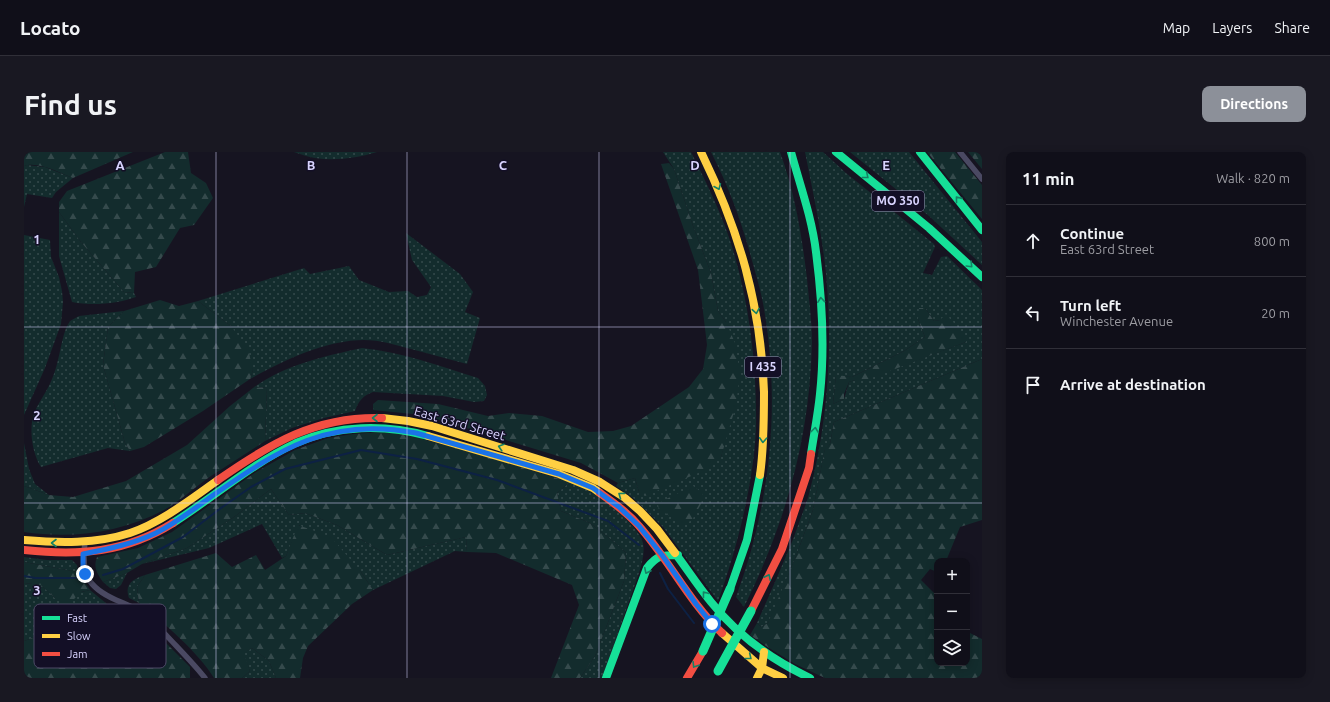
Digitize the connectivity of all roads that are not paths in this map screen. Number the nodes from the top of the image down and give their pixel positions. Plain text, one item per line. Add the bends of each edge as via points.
1 (701, 152) edge
2 (791, 152) edge
3 (796, 152) edge
4 (836, 152) edge
5 (920, 152) edge
6 (960, 152) edge
7 (799, 178) junction
8 (982, 179) edge
9 (982, 230) edge
10 (982, 277) edge
11 (24, 540) edge
12 (85, 542) junction
13 (24, 550) edge
14 (83, 554) junction
15 (662, 555) junction
16 (678, 555) junction
17 (126, 604) edge
18 (166, 636) edge
19 (764, 652) junction
20 (762, 668) junction
21 (715, 674) edge
22 (205, 678) edge
23 (606, 678) edge
24 (687, 678) edge
25 (757, 678) edge
26 (782, 678) edge
27 (810, 678) edge

1 -> 24 main road, I 435, bridge via 731,218 746,263 754,299 764,382 763,458 746,542 730,589 704,651
2 - 7 main road
3 - 7 main road
4 -> 10 main road, MO 350 via 920,220
9 -> 5 main road
6 - 8 street
21 -> 7 main road, bridge via 751,612 782,549 809,468 820,394 821,309 816,251
12 -> 11 main road, East 63rd Street via 45,543
12 - 14 street
16 -> 12 main road, East 63rd Street via 640,511 609,487 591,477 425,424 388,418 356,418 330,422 295,433 266,448 163,517 129,533
13 - 14 main road, East 63rd Street
14 - 15 main road, East 63rd Street via 123,546 157,532 250,470 298,443 333,432 375,428 416,433 576,480 593,488 619,507 639,526
14 - 17 street via 83,566 90,582 101,592
15 - 16 main road
15 -> 20 main road, East 63rd Street via 708,619
15 -> 23 main road via 654,559 647,568
19 -> 16 main road, East 63rd Street via 718,610
18 - 22 street
19 - 20 main road
19 - 27 main road, East 63rd Street
20 - 25 main road
20 - 26 main road, East 63rd Street

